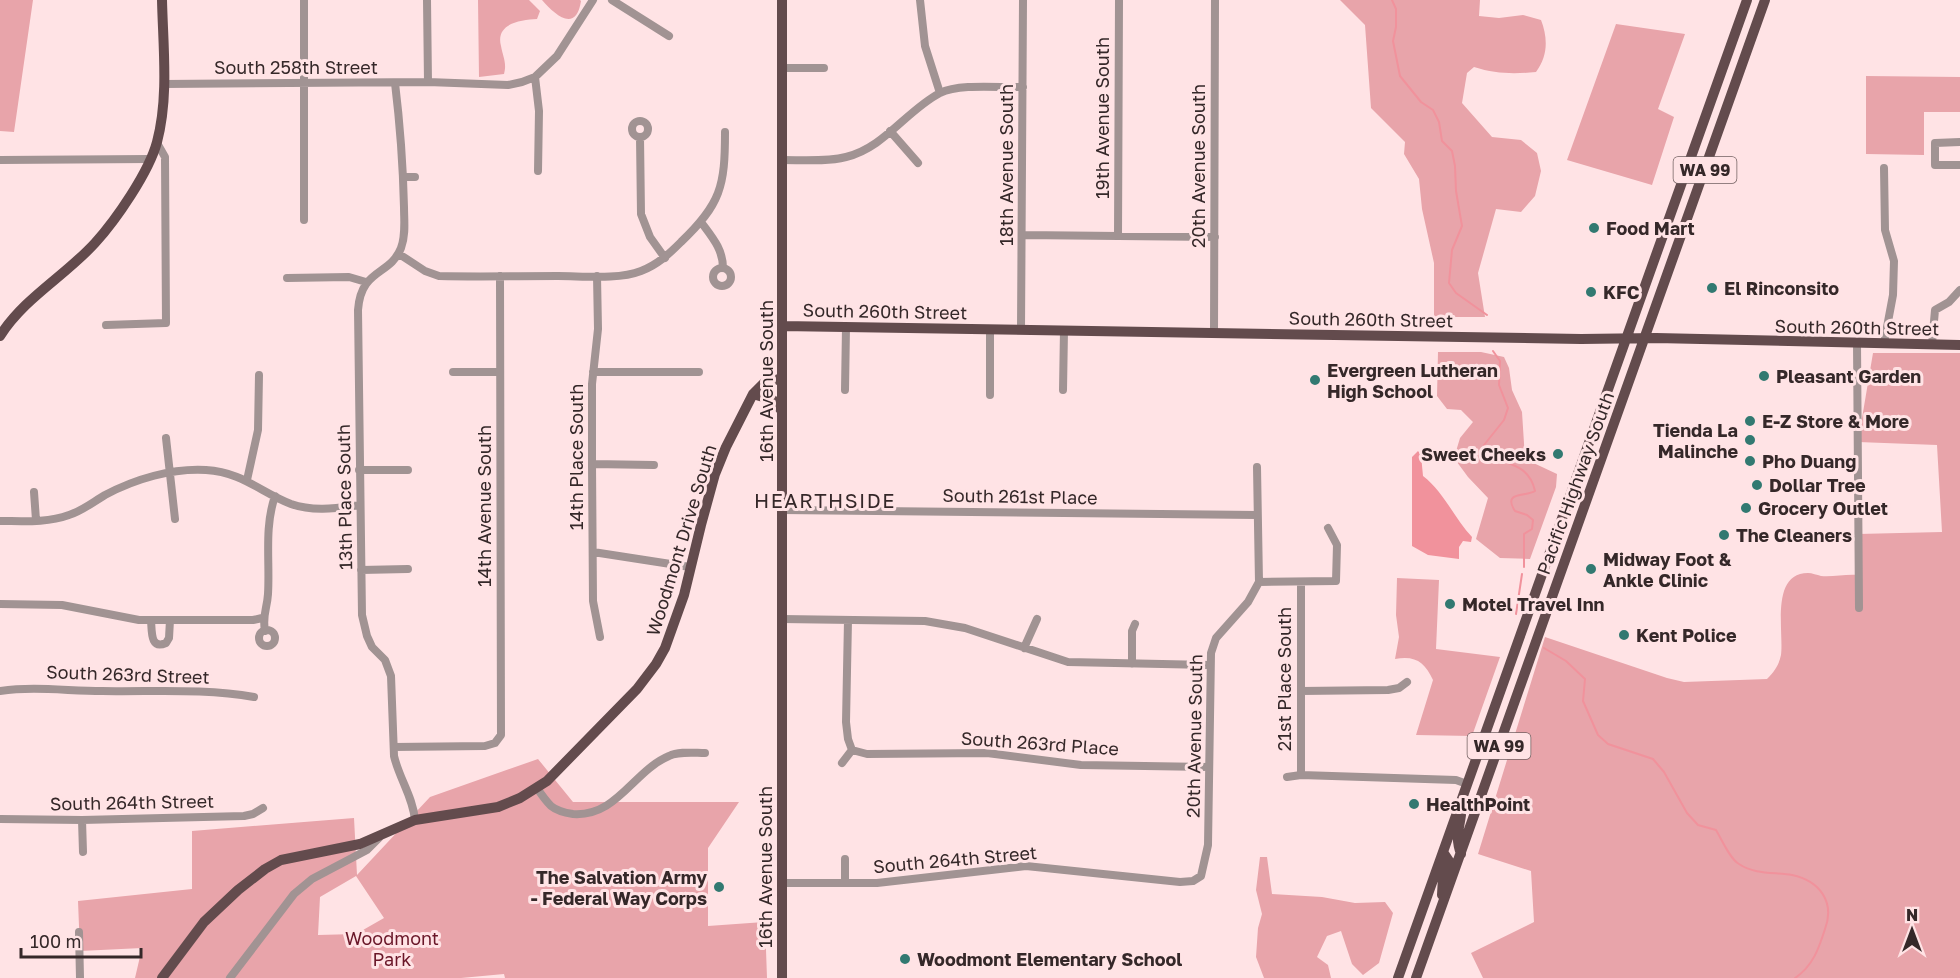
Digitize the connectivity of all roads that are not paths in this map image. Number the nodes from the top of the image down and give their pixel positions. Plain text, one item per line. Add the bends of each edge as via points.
1 (162, 0) edge
2 (304, 0) edge
3 (427, 0) edge
4 (593, 0) edge
5 (612, 0) edge
6 (782, 0) edge
7 (920, 0) edge
8 (1023, 0) edge
9 (1119, 0) edge
10 (1215, 0) edge
11 (1747, 0) edge
12 (1765, 0) edge
13 (669, 36) dead end
14 (782, 69) junction
15 (824, 69) dead end
16 (535, 77) junction
17 (428, 82) junction
18 (305, 83) junction
19 (395, 83) junction
20 (164, 84) junction
21 (1023, 87) junction
22 (940, 93) junction
23 (890, 131) junction
24 (725, 132) dead end
25 (640, 137) dead end
26 (1960, 142) edge
27 (157, 143) junction
28 (150, 159) junction
29 (0, 160) edge
30 (782, 160) junction
31 (918, 163) dead end
32 (1960, 165) edge
33 (1884, 168) dead end
34 (538, 171) dead end
35 (404, 177) junction
36 (415, 177) dead end
37 (304, 220) dead end
38 (701, 222) junction
39 (1022, 235) junction
40 (1118, 236) junction
41 (1215, 237) junction
42 (399, 254) junction
43 (665, 258) junction
44 (723, 268) dead end
45 (500, 276) junction
46 (597, 276) junction
47 (287, 278) dead end
48 (366, 282) junction
49 (1960, 290) edge
50 (5, 322) edge
51 (105, 325) dead end
52 (782, 326) junction
53 (846, 327) junction
54 (990, 329) junction
55 (1021, 330) junction
56 (1064, 330) junction
57 (1214, 333) junction
58 (0, 336) edge
59 (1626, 339) junction
60 (1644, 339) junction
61 (1857, 343) junction
62 (1884, 343) junction
63 (1932, 344) junction
64 (1960, 345) edge
65 (453, 372) dead end
66 (500, 372) junction
67 (593, 372) junction
68 (699, 372) dead end
69 (259, 375) dead end
70 (782, 378) junction
71 (845, 390) dead end
72 (1063, 390) dead end
73 (753, 394) junction
74 (990, 395) dead end
75 (782, 411) junction
76 (166, 438) dead end
77 (592, 464) junction
78 (654, 465) dead end
79 (1257, 467) dead end
80 (359, 471) junction
81 (408, 471) dead end
82 (170, 473) junction
83 (247, 480) junction
84 (34, 492) dead end
85 (275, 496) junction
86 (360, 505) junction
87 (782, 510) junction
88 (1257, 515) junction
89 (175, 519) dead end
90 (36, 520) junction
91 (0, 521) edge
92 (1328, 528) dead end
93 (593, 552) junction
94 (690, 567) junction
95 (408, 569) dead end
96 (361, 570) junction
97 (1259, 582) junction
98 (1301, 582) junction
99 (0, 604) edge
100 (1859, 608) dead end
101 (262, 618) junction
102 (782, 619) junction
103 (1037, 619) dead end
104 (151, 620) junction
105 (170, 620) junction
106 (848, 620) junction
107 (1135, 624) dead end
108 (265, 631) dead end
109 (600, 637) dead end
110 (1024, 648) junction
111 (1132, 664) junction
112 (1209, 665) junction
113 (1407, 682) dead end
114 (0, 691) edge
115 (1300, 691) junction
116 (254, 697) dead end
117 (394, 747) junction
118 (852, 750) junction
119 (705, 753) dead end
120 (842, 764) dead end
121 (1208, 767) junction
122 (1301, 775) junction
123 (1287, 777) dead end
124 (1467, 784) junction
125 (537, 788) junction
126 (1462, 799) junction
127 (263, 808) dead end
128 (0, 819) edge
129 (82, 820) junction
130 (415, 820) junction
131 (379, 837) junction
132 (83, 852) dead end
133 (1443, 852) junction
134 (1461, 854) junction
135 (845, 859) dead end
136 (1201, 876) joint
137 (782, 883) junction
138 (845, 883) junction
139 (1441, 908) junction
140 (79, 932) dead end
141 (80, 978) edge
142 (162, 978) edge
143 (230, 978) edge
144 (782, 978) edge
145 (1398, 978) edge
146 (1416, 978) edge

1 - 20 main road
2 - 18 street
3 - 17 street
4 - 16 street via 557,56
5 - 13 street
6 - 14 main road, 16th Avenue South
7 - 22 street via 925,46
8 - 21 street, 18th Avenue South
9 - 40 street, 19th Avenue South
10 - 41 street, 20th Avenue South
11 - 59 main road, Pacific Highway South / WA 99
12 - 60 main road, Pacific Highway South / WA 99
14 - 15 street
14 - 30 main road, 16th Avenue South
16 - 17 street via 508,85
16 - 34 street
17 - 19 street, South 258th Street
18 - 19 street, South 258th Street
18 - 20 street, South 258th Street
18 - 37 street
19 - 35 street
20 - 27 main road
21 - 22 street via 965,88
21 - 39 street, 18th Avenue South
22 - 23 street
23 - 30 street via 848,157
23 - 31 street
24 - 38 street via 721,188
25 - 43 street via 642,219
26 - 32 street via 1935,143 1935,165
27 - 28 main road
27 - 51 street via 165,157 166,323
28 - 29 street
28 - 50 main road via 122,208 95,243
30 - 52 main road, 16th Avenue South
33 - 62 street via 1885,230 1894,261 1893,295
35 - 36 street
35 - 42 street via 404,236
38 - 43 street
38 - 44 street via 719,246
39 - 40 street
39 - 55 street, 18th Avenue South
40 - 41 street
41 - 57 street, 20th Avenue South
42 - 45 street via 439,276
42 - 48 street
43 - 46 street via 639,272
45 - 46 street
45 - 66 street, 14th Avenue South
46 - 67 street, 14th Place South via 598,329
47 - 48 street via 349,277
48 - 80 street, 13th Place South via 358,320
49 - 63 street via 1935,310
50 - 58 main road
52 - 53 main road, South 260th Street
52 - 70 main road, 16th Avenue South
53 - 54 main road, South 260th Street
53 - 71 street
54 - 55 main road, South 260th Street
54 - 74 street
55 - 56 main road, South 260th Street
56 - 57 main road, South 260th Street
56 - 72 street
57 - 59 main road, South 260th Street
59 - 60 main road, South 260th Street
59 - 124 main road, Pacific Highway South / WA 99
60 - 61 main road, South 260th Street
60 - 134 main road, Pacific Highway South / WA 99
61 - 62 main road, South 260th Street
61 - 100 street
62 - 63 main road, South 260th Street
63 - 64 main road, South 260th Street
65 - 66 street
66 - 117 street, 14th Avenue South via 501,735 495,743 480,746
67 - 68 street
67 - 77 street, 14th Place South
69 - 83 street via 257,440
70 - 73 main road via 764,383
70 - 75 main road, 16th Avenue South
73 - 75 main road via 772,400
73 - 94 main road, Woodmont Drive South via 715,474
75 - 87 main road, 16th Avenue South
76 - 82 street
77 - 78 street
77 - 93 street, 14th Place South
79 - 88 street
80 - 81 street
80 - 86 street, 13th Place South
82 - 83 street via 206,470
82 - 89 street
82 - 90 street via 117,489 68,516
83 - 85 street
84 - 90 street
85 - 86 street via 312,508
85 - 101 street via 269,519 268,602
86 - 96 street, 13th Place South
87 - 88 street, South 261st Place
87 - 102 main road, 16th Avenue South
88 - 97 street
90 - 91 street
92 - 98 street via 1336,545 1336,581
93 - 94 street
93 - 109 street, 14th Place South via 594,613
94 - 125 main road, Woodmont Drive South via 675,625 656,664 629,697
95 - 96 street
96 - 117 street, 13th Place South via 364,630 391,676
97 - 98 street
97 - 112 street, 20th Avenue South via 1251,598 1216,638
98 - 115 street, 21st Place South
99 - 104 street via 62,605
101 - 105 street
101 - 108 street
102 - 106 street
102 - 137 main road, 16th Avenue South
103 - 110 street
104 - 105 street
104 - 105 street via 152,639 161,645 170,638
106 - 110 street via 946,623
106 - 118 street via 846,722
107 - 111 street
110 - 111 street via 1068,662
111 - 112 street
112 - 121 street, 20th Avenue South
113 - 115 street via 1388,690
114 - 116 street, South 263rd Street via 168,691
115 - 122 street, 21st Place South
117 - 130 street, 13th Place South via 396,765 414,806
118 - 120 street
118 - 121 street, South 263rd Place via 867,754 987,753 1081,765
119 - 125 street via 671,754 613,802 582,814 552,807
121 - 136 street, 20th Avenue South via 1208,845
122 - 123 street
122 - 124 street via 1456,780
124 - 126 main road, Pacific Highway South / WA 99
125 - 130 main road, Woodmont Drive South via 498,807
126 - 133 main road, Pacific Highway South / WA 99
126 - 134 main road via 1456,840
127 - 129 street, South 264th Street via 244,816
128 - 129 street, South 264th Street
129 - 132 street
130 - 131 main road, Woodmont Drive South
131 - 142 main road, Woodmont Drive South via 289,857 265,869 204,922
131 - 143 street via 367,850 312,879 294,894
133 - 139 main road via 1449,861 1443,877
133 - 145 main road, Pacific Highway South / WA 99
134 - 139 main road, Pacific Highway South / WA 99
135 - 138 street
136 - 138 street, South 264th Street via 1180,882 1026,866
137 - 138 street, South 264th Street
137 - 144 main road, 16th Avenue South
139 - 146 main road, Pacific Highway South / WA 99
140 - 141 street

